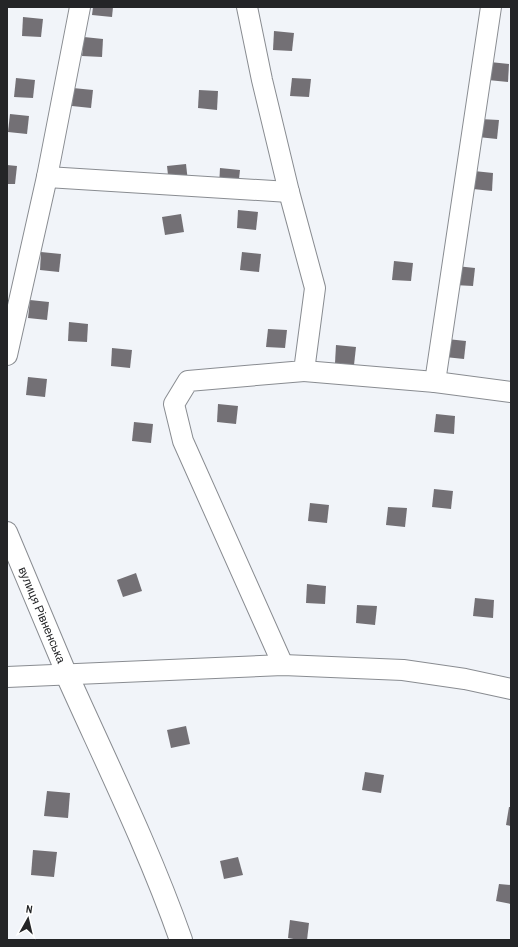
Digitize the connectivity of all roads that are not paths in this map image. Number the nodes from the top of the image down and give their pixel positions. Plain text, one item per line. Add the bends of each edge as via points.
1 (80, 7) edge
2 (247, 7) edge
3 (491, 7) edge
4 (47, 177) junction
5 (289, 192) junction
6 (7, 355) edge
7 (304, 371) junction
8 (435, 382) junction
9 (511, 392) edge
10 (7, 532) edge
11 (283, 665) junction
12 (67, 675) junction
13 (7, 677) edge
14 (511, 689) edge
15 (181, 940) edge

1 - 4 street
2 - 5 street
3 - 8 street
4 - 5 street
4 - 6 street
5 - 7 street via 315,288
7 - 8 street
7 - 11 street via 188,380 174,404 183,441
8 - 9 street
10 - 12 street, вулиця Рівненська
11 - 12 street
11 - 14 street via 403,670
12 - 13 street
12 - 15 street via 138,834

